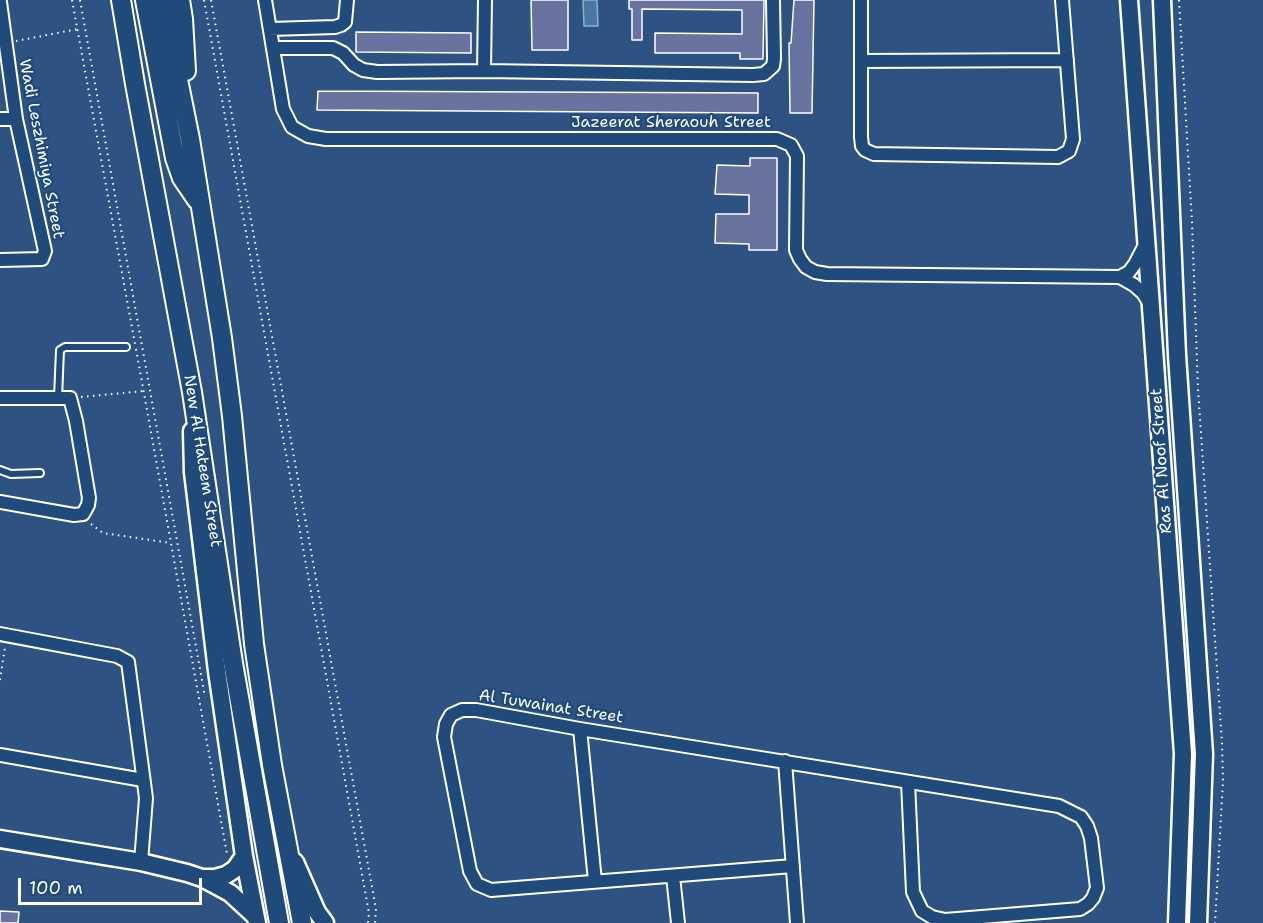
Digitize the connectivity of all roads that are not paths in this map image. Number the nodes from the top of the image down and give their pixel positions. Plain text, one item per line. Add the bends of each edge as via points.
1 (114, 0) edge
2 (121, 0) edge
3 (145, 0) edge
4 (162, 0) edge
5 (180, 0) edge
6 (265, 0) edge
7 (347, 0) edge
8 (485, 0) edge
9 (773, 0) edge
10 (861, 0) edge
11 (1062, 0) edge
12 (1129, 0) edge
13 (1162, 0) edge
14 (0, 2) edge
15 (270, 29) junction
16 (273, 48) junction
17 (1067, 60) junction
18 (861, 61) junction
19 (484, 71) junction
20 (135, 84) junction
21 (0, 119) edge
22 (16, 119) junction
23 (190, 139) junction
24 (201, 203) junction
25 (1147, 240) junction
26 (0, 260) edge
27 (1120, 277) junction
28 (1151, 305) junction
29 (126, 347) dead end
30 (192, 392) junction
31 (0, 398) edge
32 (64, 398) junction
33 (0, 470) edge
34 (40, 473) dead end
35 (0, 502) edge
36 (3, 635) edge
37 (580, 729) junction
38 (0, 755) edge
39 (785, 761) junction
40 (143, 780) junction
41 (908, 782) junction
42 (0, 839) edge
43 (288, 846) junction
44 (236, 857) junction
45 (141, 862) junction
46 (793, 866) junction
47 (673, 876) junction
48 (202, 878) junction
49 (595, 881) junction
50 (256, 919) edge
51 (279, 923) edge
52 (302, 923) edge
53 (325, 923) edge
54 (678, 923) edge
55 (797, 923) edge
56 (1177, 923) edge
57 (1198, 923) edge

1 - 20 main road via 124,54
2 - 20 main road, New Al Hateem Street
3 - 24 main road via 175,158 182,178
4 - 23 main road, New Al Hateem Street
5 - 23 main road
6 - 15 street
7 - 15 street via 342,26
8 - 19 street
9 - 19 street via 774,59 764,74
10 - 18 street
11 - 17 street
12 - 25 street, Ras Al Noof Street
13 - 57 street, Ras Al Noof Street via 1177,355 1204,754
14 - 22 street, Wadi Leszhimiya Street
15 - 16 street
16 - 19 street via 333,48 363,70 377,72
16 - 27 street, Jazeerat Sheraouh Street via 283,109 292,127 308,136 777,139 791,145 797,156 796,250 806,267 815,272
17 - 18 street
17 - 18 street via 1073,143 1070,151 1058,157 869,152 861,141
20 - 30 main road, New Al Hateem Street
21 - 22 street
22 - 26 street, Wadi Leszhimiya Street via 45,251 42,259
23 - 24 main road, New Al Hateem Street
24 - 43 main road, New Al Hateem Street via 229,387 254,644
25 - 27 street via 1135,264
25 - 28 street, Ras Al Noof Street
27 - 28 street via 1143,293
28 - 56 street, Ras Al Noof Street via 1183,754
29 - 32 lane via 60,350
30 - 44 street via 193,472
30 - 51 main road, New Al Hateem Street via 233,663
31 - 32 street
32 - 35 street via 76,422 89,498 83,514
33 - 34 lane via 11,474
36 - 40 street via 117,656 128,662
37 - 39 street, Al Tuwainat Street
37 - 49 street
37 - 49 street, Al Tuwainat Street via 462,710 451,715 444,737 470,871 477,884 490,890
38 - 40 street
39 - 41 street, Al Tuwainat Street
39 - 46 street
40 - 45 street via 146,812
41 - 41 street, Al Tuwainat Street via 1071,810 1088,826 1097,888 1094,898 1080,909 945,920 922,911 914,892
42 - 45 street
43 - 52 main road, New Al Hateem Street
43 - 53 street
44 - 48 street via 235,869 226,875
44 - 50 street
45 - 48 street
46 - 47 street, Al Tuwainat Street
46 - 55 street
47 - 49 street, Al Tuwainat Street
47 - 54 street
48 - 50 street via 230,893

